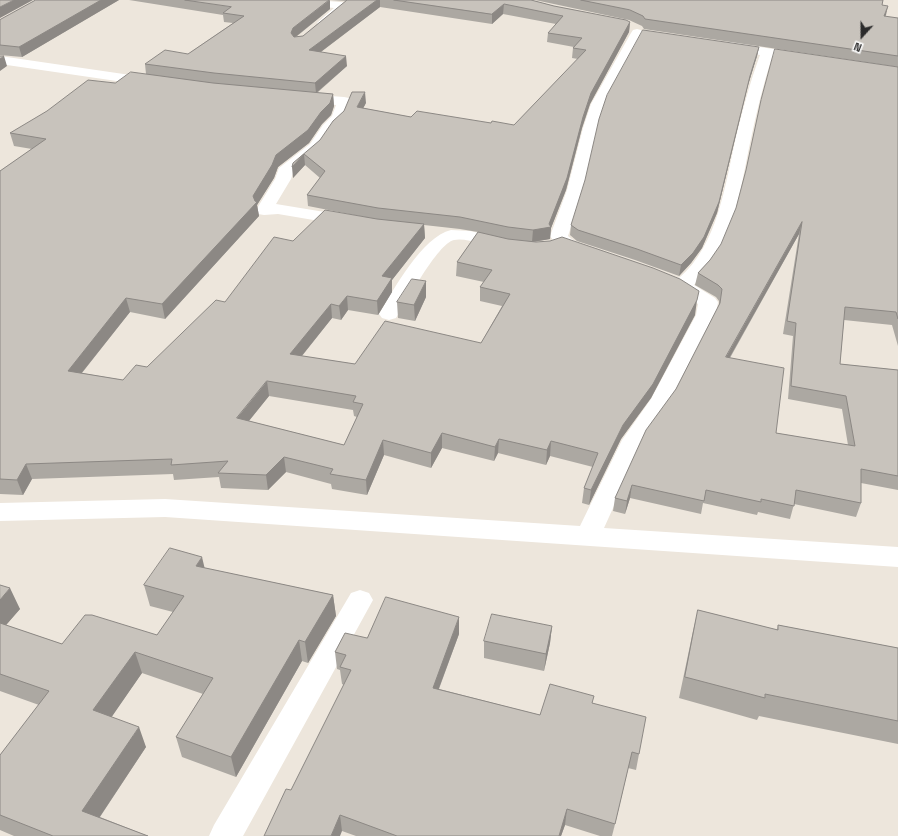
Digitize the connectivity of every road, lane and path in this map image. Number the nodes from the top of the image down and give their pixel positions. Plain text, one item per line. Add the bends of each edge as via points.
1 (286, 0) edge
2 (316, 29) edge
3 (638, 31) dead end
4 (717, 44) edge
5 (767, 52) junction
6 (0, 60) edge
7 (819, 61) edge
8 (166, 84) edge
9 (292, 98) edge
10 (365, 224) edge
11 (430, 233) dead end
12 (449, 234) junction
13 (520, 247) edge
14 (602, 256) edge
15 (653, 275) edge
16 (682, 286) junction
17 (388, 314) dead end
18 (0, 512) edge
19 (588, 536) junction
20 (898, 557) edge
21 (360, 600) dead end
22 (224, 836) edge

1 - 2 street via 344,6
3 - 14 street via 598,104 574,190 555,245
4 - 5 street
5 - 7 street
5 - 16 street via 756,83 735,185 724,222 698,270
6 - 8 street
9 - 10 street via 344,101 339,118 328,128 315,147 285,172 265,210 278,208
11 - 12 street
12 - 13 street
12 - 17 street via 428,254
15 - 16 street
16 - 19 street via 708,302 706,315 661,401 633,440
18 - 19 street via 165,508
19 - 20 street
21 - 22 street

